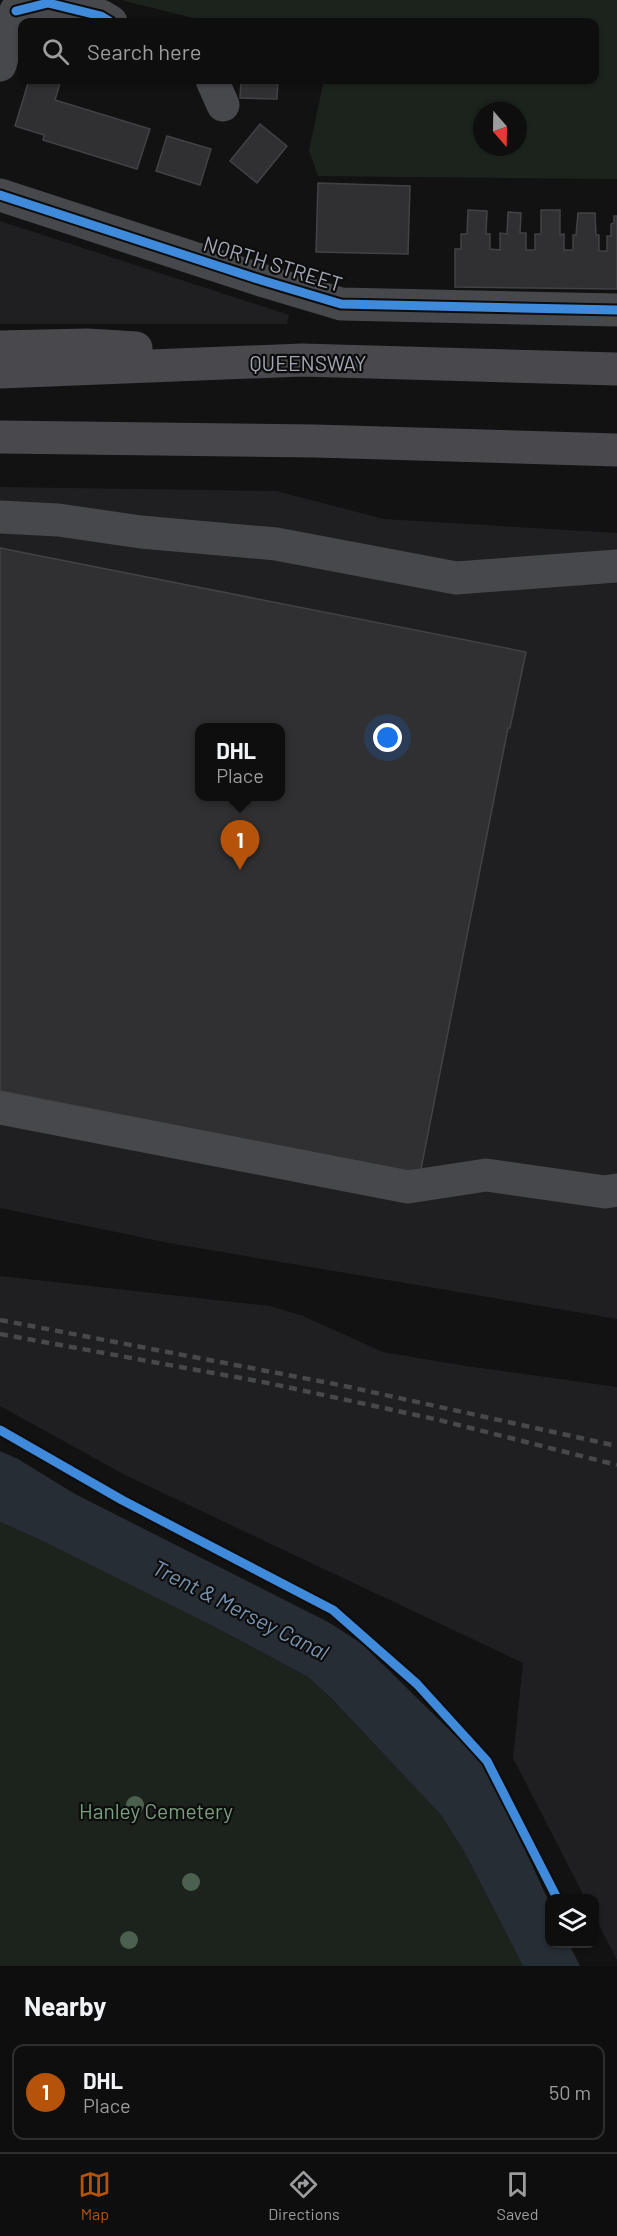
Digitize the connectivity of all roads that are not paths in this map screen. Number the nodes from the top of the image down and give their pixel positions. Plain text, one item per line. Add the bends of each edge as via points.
1 (9, 5) edge
2 (105, 18) edge
3 (0, 65) edge
4 (0, 195) edge
5 (617, 310) edge
6 (0, 347) edge
7 (302, 360) junction
8 (617, 369) edge
9 (0, 372) edge
10 (0, 437) edge
11 (315, 441) junction
12 (0, 449) edge
13 (617, 450) edge
14 (0, 517) edge
15 (617, 566) edge
16 (0, 1108) edge
17 (617, 1190) edge

1 - 2 street via 48,3
1 - 3 street
4 - 5 street, NORTH STREET via 341,304
6 - 7 highway via 87,345
7 - 8 highway, QUEENSWAY
7 - 9 highway, QUEENSWAY
10 - 11 highway
11 - 12 highway
11 - 13 highway
14 - 15 street via 276,544 456,578
16 - 17 street via 408,1187 486,1175 605,1192

